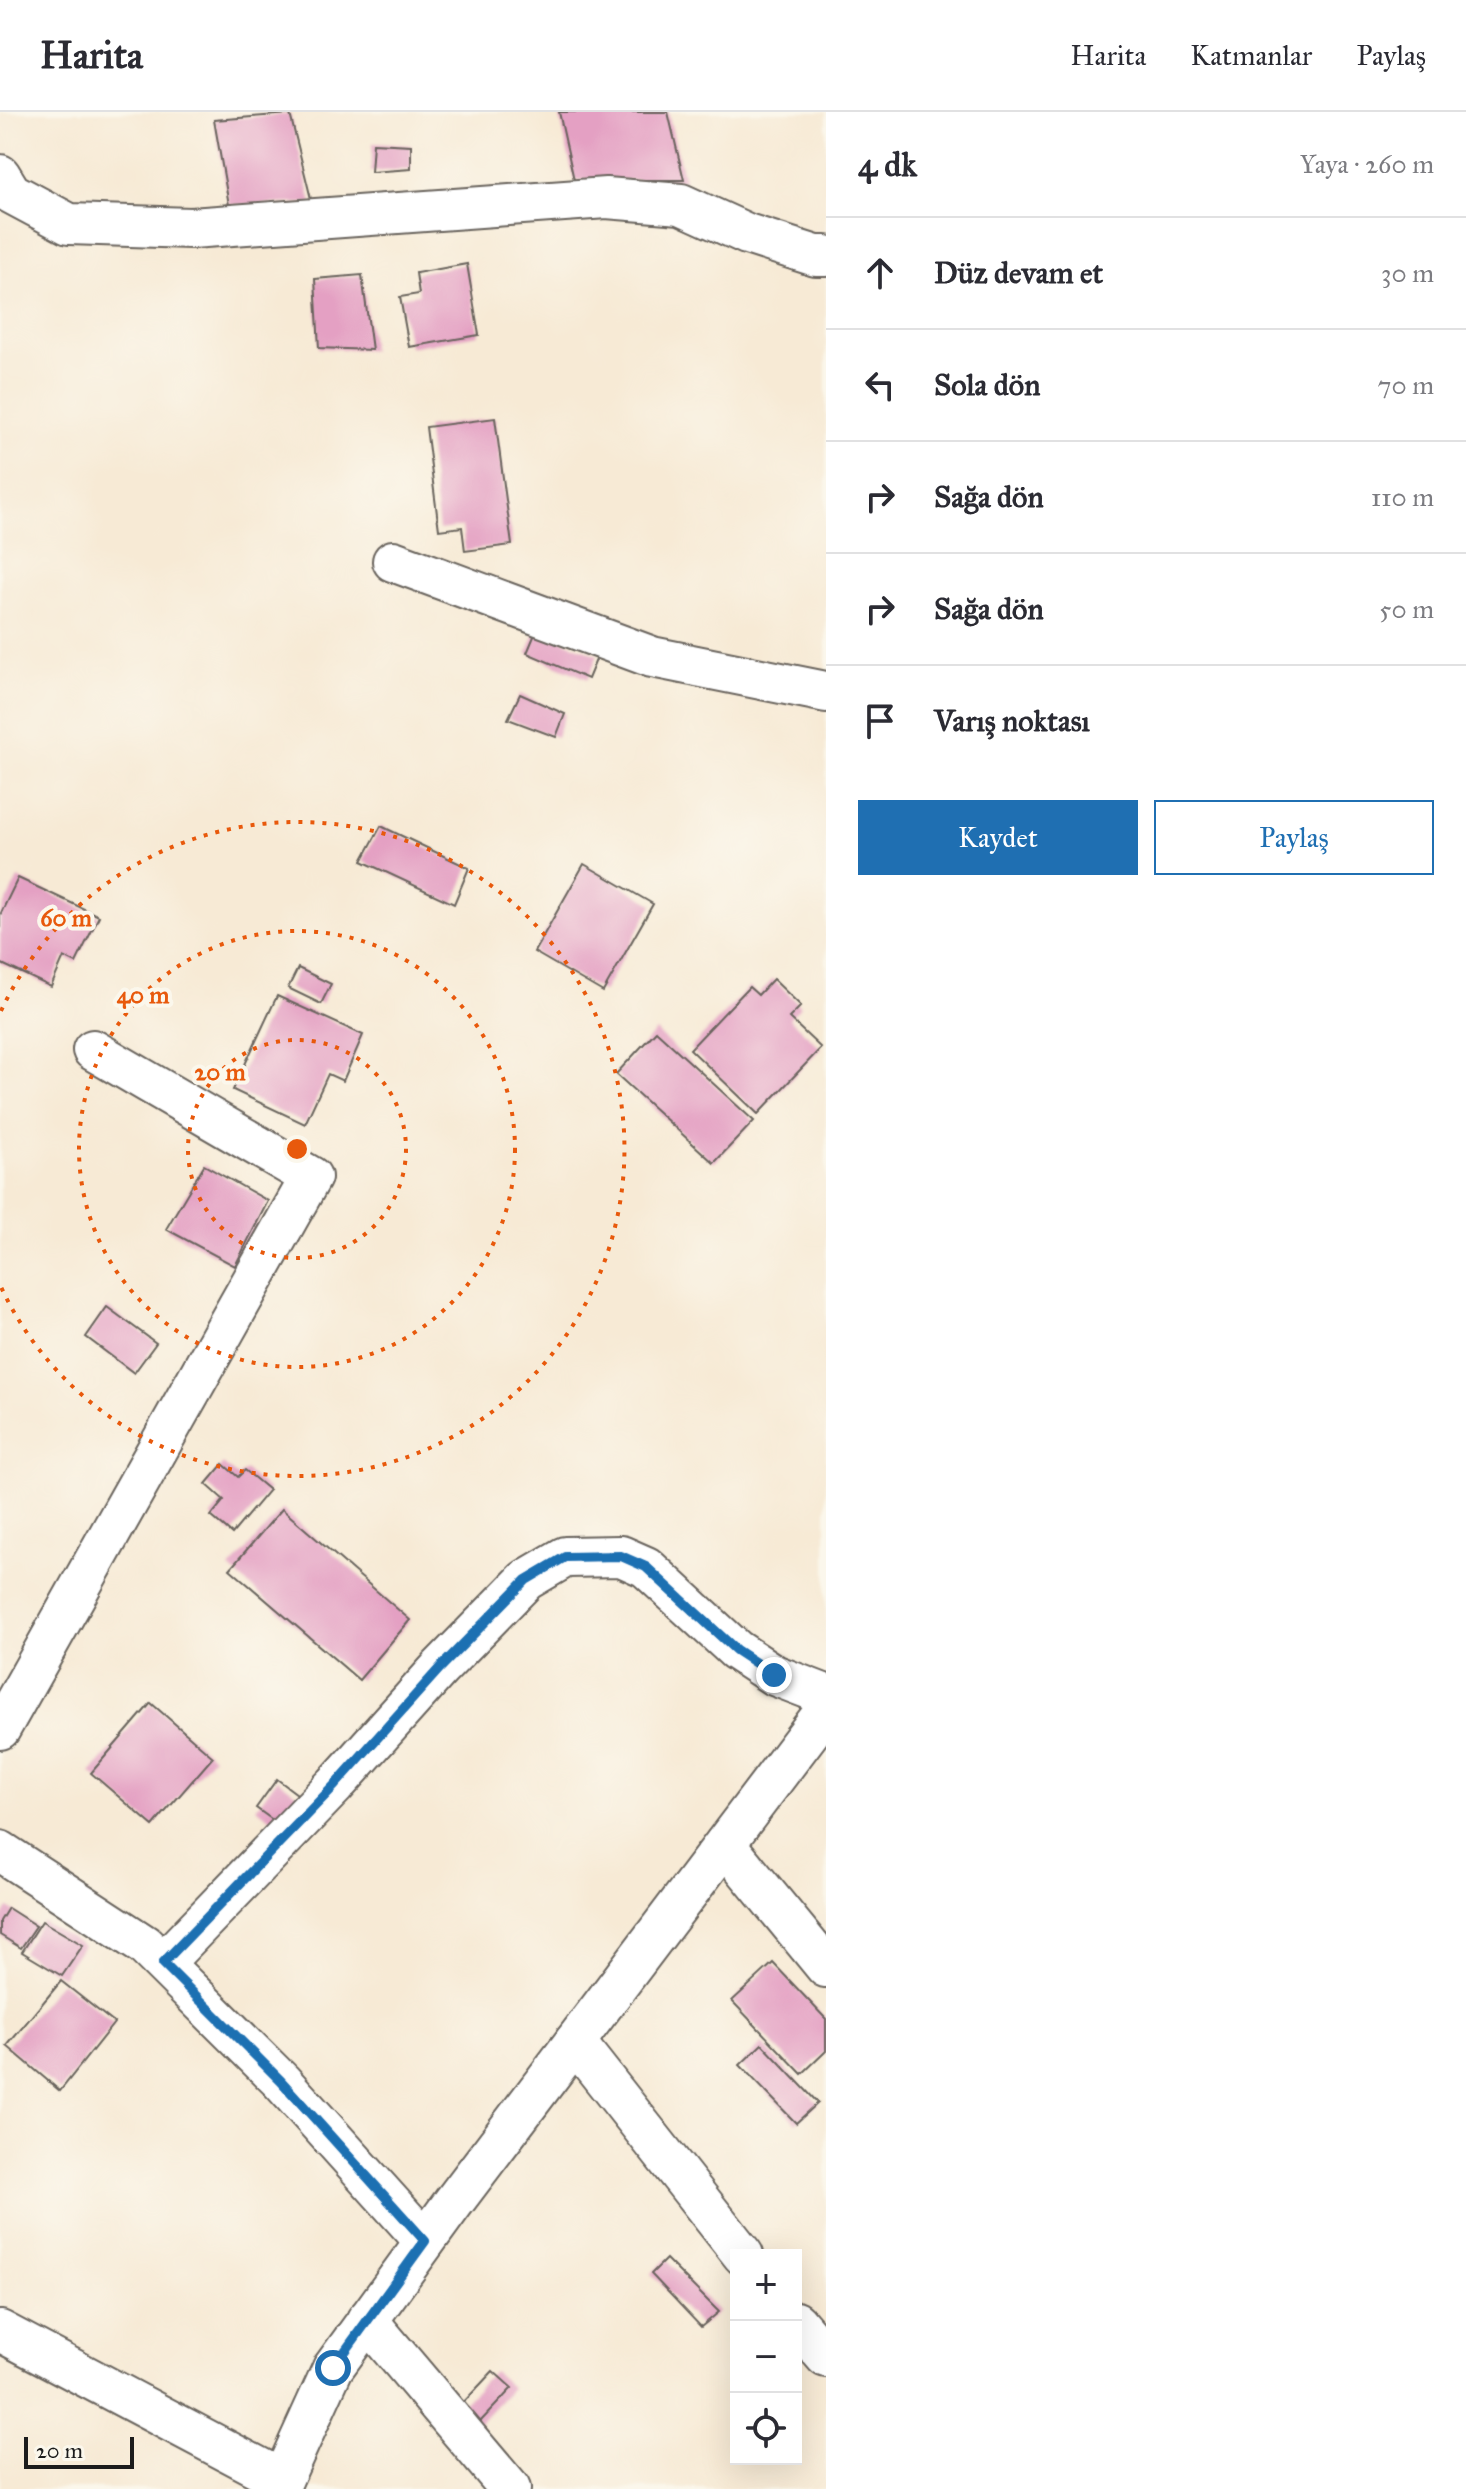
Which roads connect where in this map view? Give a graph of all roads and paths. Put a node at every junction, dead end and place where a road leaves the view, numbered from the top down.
1 (0, 175) edge
2 (826, 256) edge
3 (393, 561) dead end
4 (826, 692) edge
5 (93, 1050) dead end
6 (826, 1695) edge
7 (826, 1710) edge
8 (0, 1729) edge
9 (725, 1844) junction
10 (0, 1851) edge
11 (163, 1963) junction
12 (826, 1967) edge
13 (575, 2042) junction
14 (425, 2241) junction
15 (738, 2249) edge
16 (367, 2320) junction
17 (802, 2329) edge
18 (0, 2331) edge
19 (826, 2357) edge
20 (280, 2484) edge
21 (510, 2489) edge

1 - 2 street
3 - 4 street
5 - 8 street
6 - 11 street
7 - 9 street
9 - 12 street
9 - 13 street
10 - 11 street
11 - 14 street
13 - 14 street
13 - 15 street
14 - 16 street
16 - 20 street
16 - 21 street
17 - 19 street
18 - 20 street

